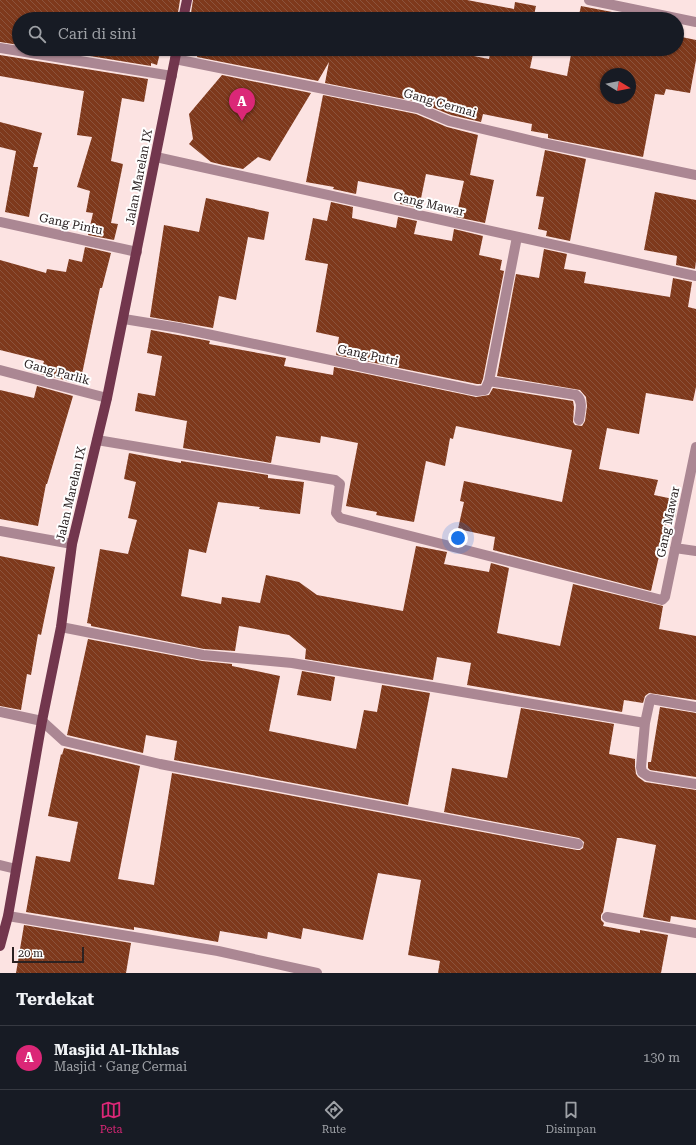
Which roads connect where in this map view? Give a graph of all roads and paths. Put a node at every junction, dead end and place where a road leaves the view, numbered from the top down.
1 (187, 0) edge
2 (589, 0) edge
3 (184, 12) edge
4 (647, 12) edge
5 (684, 20) edge
6 (696, 22) edge
7 (0, 48) edge
8 (12, 50) edge
9 (49, 56) edge
10 (176, 56) edge
11 (185, 56) edge
12 (172, 76) junction
13 (156, 157) junction
14 (696, 175) edge
15 (0, 222) edge
16 (517, 237) junction
17 (137, 252) junction
18 (696, 276) edge
19 (124, 319) junction
20 (0, 370) edge
21 (489, 381) junction
22 (107, 398) junction
23 (579, 420) dead end
24 (97, 440) junction
25 (696, 447) edge
26 (693, 477) edge
27 (0, 531) edge
28 (72, 544) junction
29 (675, 548) junction
30 (696, 552) edge
31 (61, 627) junction
32 (696, 707) edge
33 (0, 712) edge
34 (42, 721) junction
35 (645, 723) junction
36 (696, 784) edge
37 (578, 844) dead end
38 (0, 865) edge
39 (16, 869) junction
40 (8, 916) junction
41 (607, 917) dead end
42 (696, 933) edge
43 (0, 946) edge
44 (317, 973) edge

1 - 3 main road
2 - 4 street
5 - 6 street
7 - 8 street
9 - 12 street
10 - 12 main road, Jalan Marelan IX
11 - 14 street, Gang Cermai
12 - 13 main road, Jalan Marelan IX
13 - 16 street, Gang Mawar
13 - 17 main road, Jalan Marelan IX
15 - 17 street, Gang Pintu
16 - 18 street, Gang Mawar
16 - 21 street
17 - 19 main road, Jalan Marelan IX
19 - 21 street, Gang Putri
19 - 22 main road, Jalan Marelan IX
20 - 22 street, Gang Parlik
21 - 23 street
22 - 24 main road, Jalan Marelan IX
24 - 28 main road, Jalan Marelan IX
24 - 29 street, Gang Mawar
25 - 26 street, Gang Mawar
26 - 29 street, Gang Mawar
27 - 28 street
28 - 31 main road, Jalan Marelan IX
29 - 30 street
31 - 34 main road, Jalan Marelan IX
31 - 35 street
32 - 35 street
33 - 34 street
34 - 37 street
34 - 39 main road, Jalan Marelan IX
35 - 36 street
38 - 39 street
39 - 40 main road, Jalan Marelan IX
40 - 43 main road, Jalan Marelan IX
40 - 44 street
41 - 42 street

